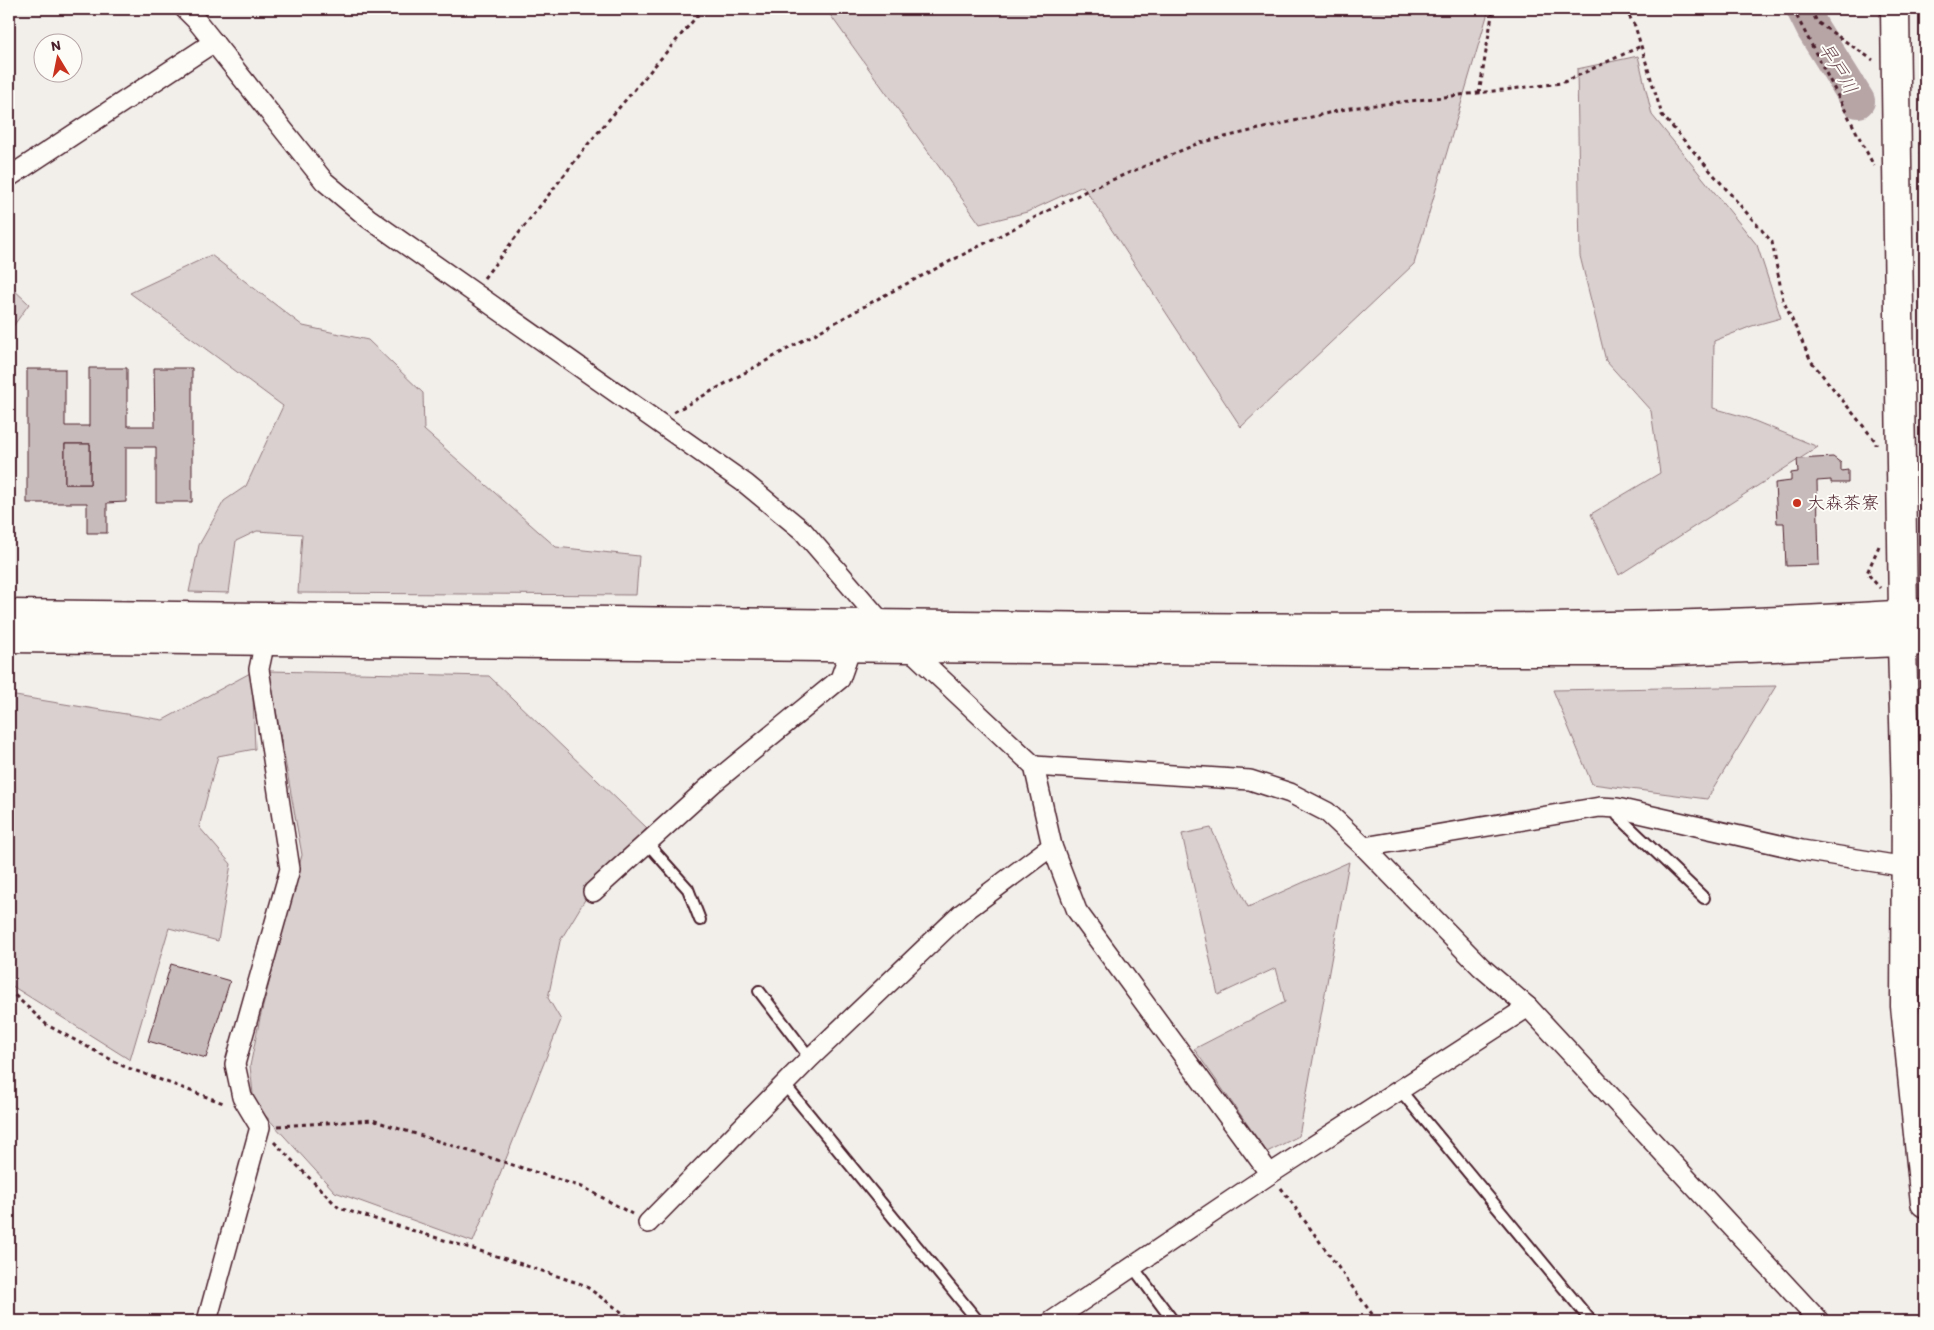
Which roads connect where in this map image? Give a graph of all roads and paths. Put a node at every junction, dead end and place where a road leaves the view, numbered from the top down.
1 (185, 9) edge
2 (703, 9) edge
3 (1493, 9) edge
4 (1625, 9) edge
5 (1793, 9) edge
6 (1811, 9) edge
7 (1895, 9) edge
8 (214, 42) junction
9 (1641, 46) junction
10 (1896, 76) junction
11 (1479, 94) junction
12 (9, 177) edge
13 (1898, 181) junction
14 (473, 292) junction
15 (656, 422) junction
16 (1876, 452) dead end
17 (1880, 543) dead end
18 (9, 614) edge
19 (1914, 614) edge
20 (884, 626) junction
21 (271, 630) junction
22 (9, 638) edge
23 (1913, 642) edge
24 (851, 648) junction
25 (910, 648) junction
26 (1034, 766) junction
27 (1617, 808) junction
28 (647, 843) junction
29 (1052, 846) junction
30 (1364, 847) junction
31 (1906, 868) junction
32 (593, 892) dead end
33 (1704, 898) dead end
34 (700, 920) dead end
35 (9, 990) edge
36 (758, 991) dead end
37 (1528, 1007) junction
38 (810, 1058) junction
39 (784, 1084) junction
40 (1400, 1090) junction
41 (242, 1097) junction
42 (260, 1127) junction
43 (1270, 1174) junction
44 (1925, 1203) edge
45 (648, 1223) joint
46 (1133, 1267) junction
47 (207, 1321) edge
48 (634, 1321) edge
49 (978, 1321) edge
50 (1052, 1321) edge
51 (1173, 1321) edge
52 (1377, 1321) edge
53 (1591, 1321) edge
54 (1819, 1321) edge

1 - 8 street
2 - 14 path
3 - 11 path
4 - 9 path
5 - 13 path
6 - 10 path
7 - 10 street
8 - 12 street
8 - 14 street
9 - 11 path
9 - 16 path
10 - 13 street
11 - 15 path
13 - 19 street
14 - 15 street
15 - 20 street
17 - 19 path
18 - 21 street
19 - 20 street
19 - 23 street
20 - 21 street
20 - 25 street
21 - 22 street
21 - 24 street
21 - 41 street
23 - 25 street
23 - 31 street
24 - 25 street
24 - 28 street
25 - 26 street
26 - 29 street
26 - 30 street
27 - 30 street
27 - 31 street
27 - 33 lane
28 - 32 street
28 - 34 lane
29 - 38 street
29 - 43 street
30 - 37 street
31 - 44 street
35 - 41 path
36 - 38 lane
37 - 40 street
37 - 54 street
38 - 39 street
39 - 45 street
39 - 49 lane
40 - 43 street
40 - 53 lane
41 - 42 street
42 - 45 path
42 - 47 street
42 - 48 path
43 - 46 street
43 - 52 path
46 - 50 street
46 - 51 lane

